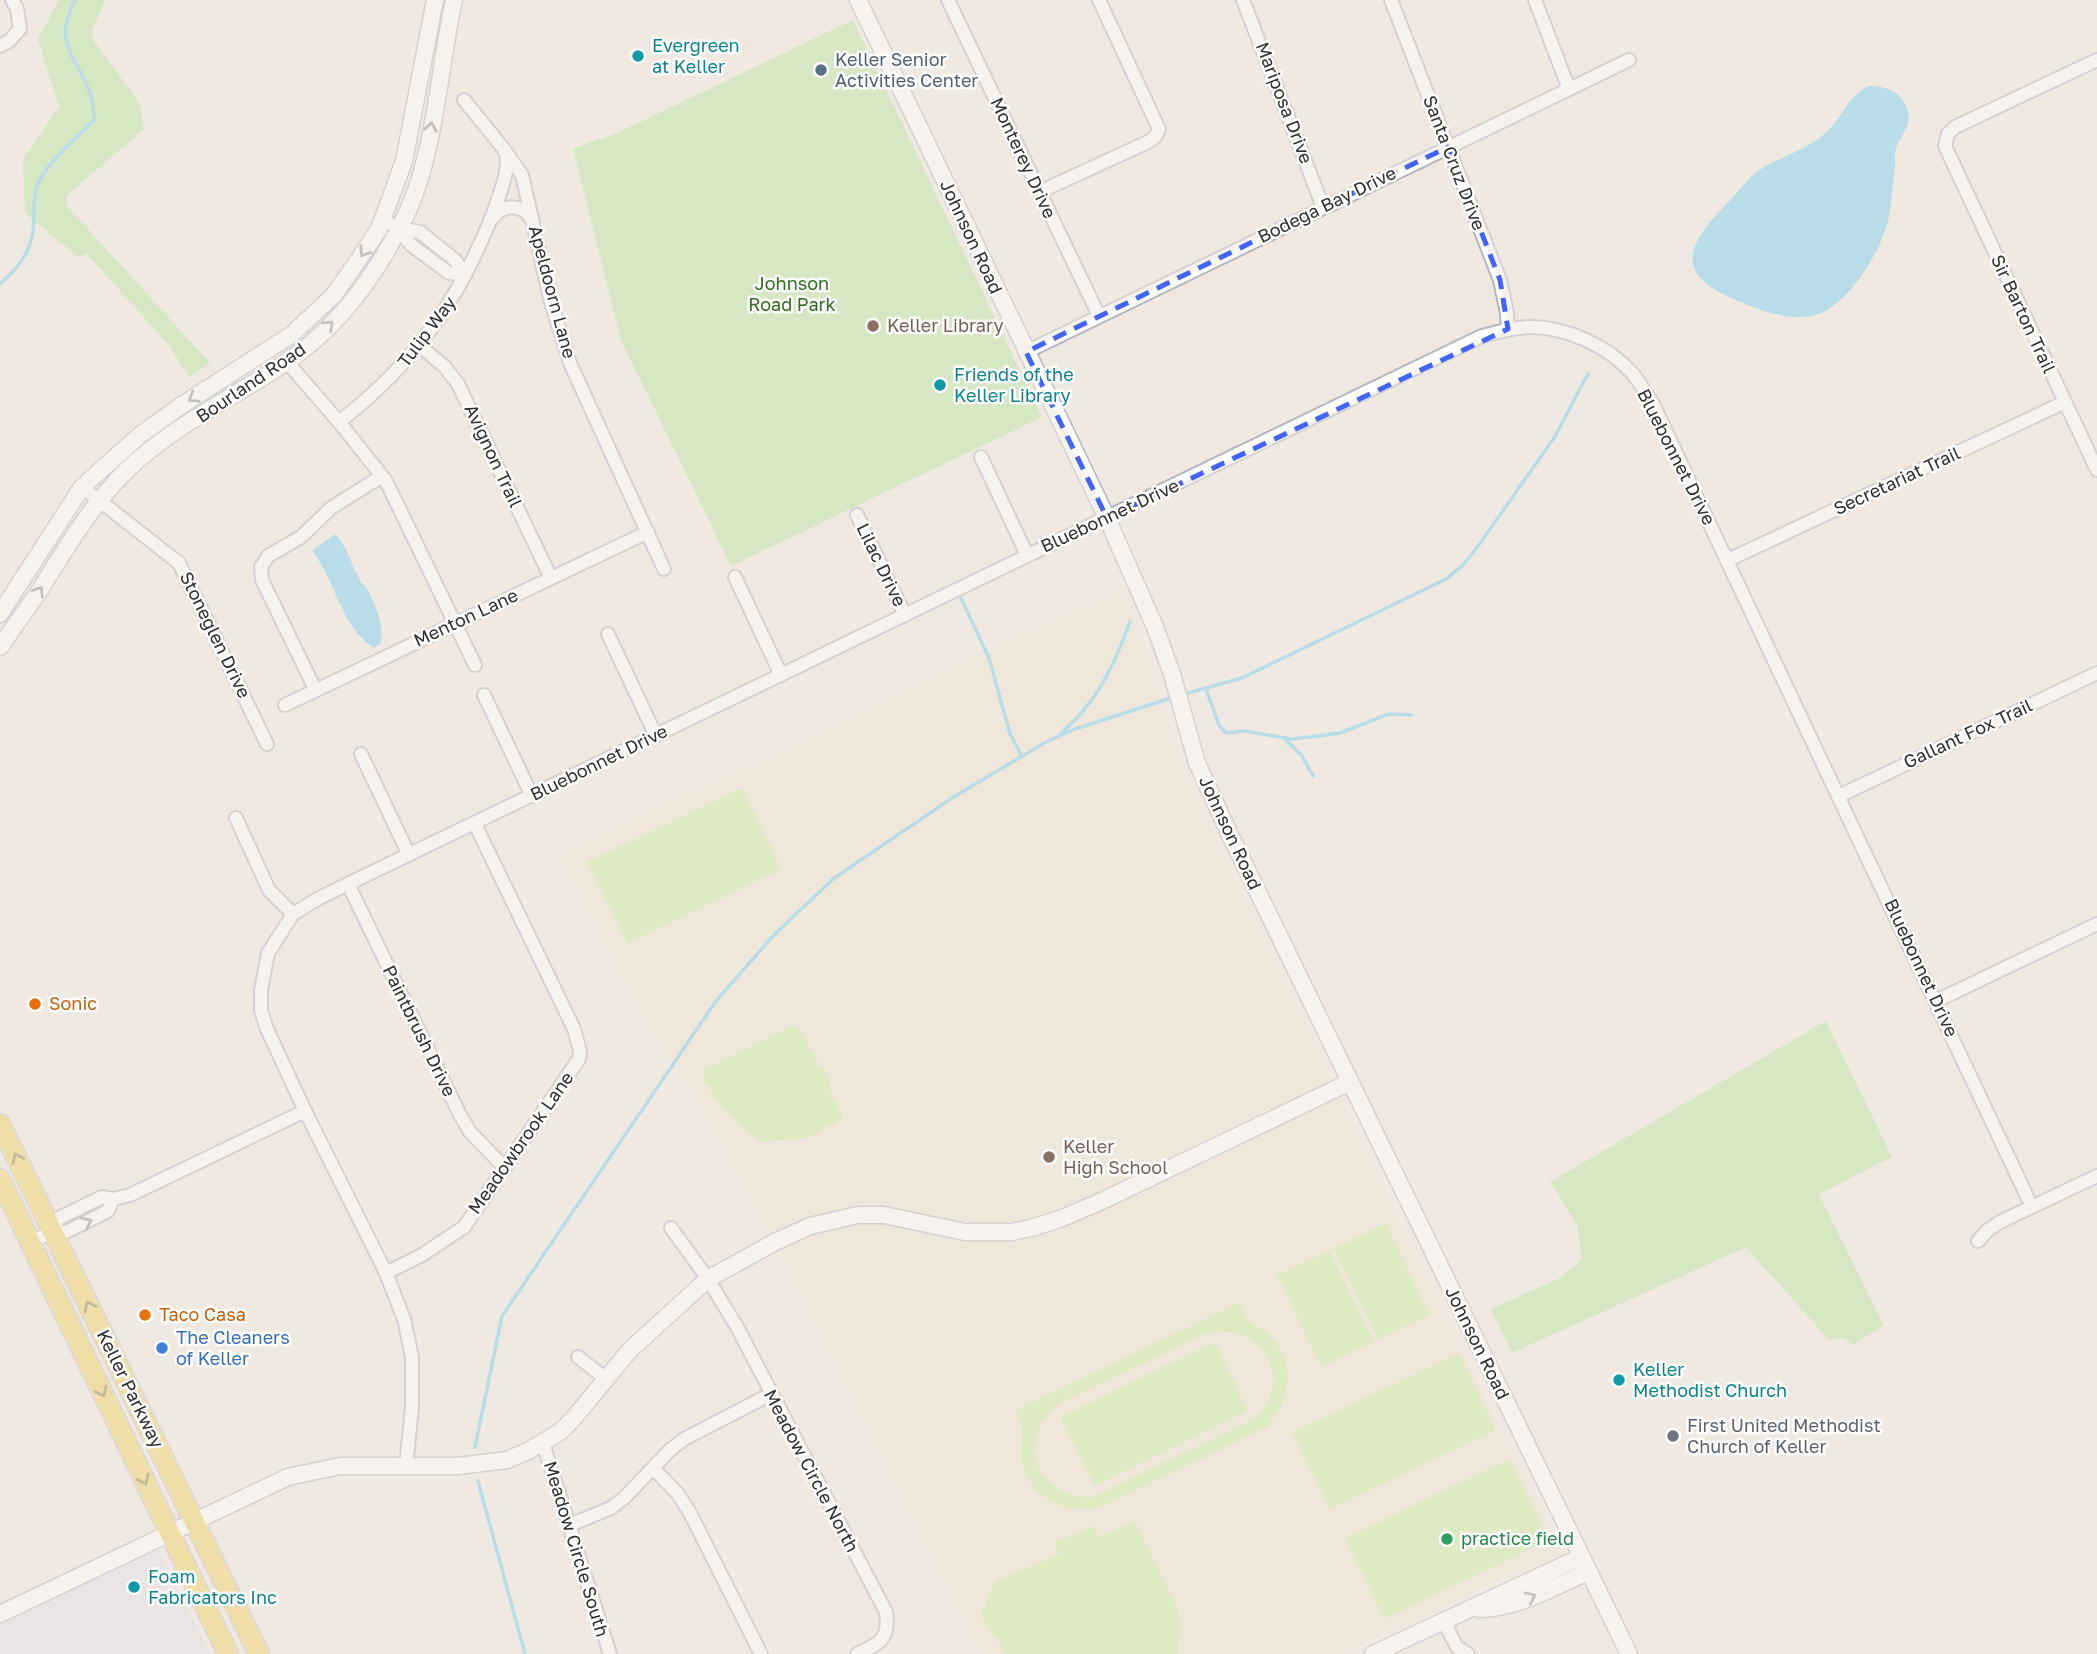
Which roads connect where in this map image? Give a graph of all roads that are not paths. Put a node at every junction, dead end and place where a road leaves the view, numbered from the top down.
1 (12, 0) edge
2 (435, 0) edge
3 (454, 0) edge
4 (858, 0) edge
5 (948, 0) edge
6 (1099, 0) edge
7 (1243, 0) edge
8 (1391, 0) edge
9 (1535, 0) edge
10 (0, 46) edge
11 (1629, 60) dead end
12 (2097, 60) edge
13 (1569, 89) junction
14 (464, 100) dead end
15 (1448, 147) junction
16 (503, 148) junction
17 (1039, 192) junction
18 (1323, 207) junction
19 (382, 219) junction
20 (490, 222) junction
21 (534, 224) junction
22 (399, 228) junction
23 (465, 275) junction
24 (1099, 316) junction
25 (1508, 329) junction
26 (420, 346) junction
27 (1026, 352) junction
28 (287, 362) junction
29 (2065, 402) junction
30 (339, 422) junction
31 (981, 457) dead end
32 (2097, 470) edge
33 (382, 476) junction
34 (82, 487) junction
35 (100, 499) junction
36 (857, 515) dead end
37 (1107, 518) junction
38 (648, 532) junction
39 (1027, 555) junction
40 (1728, 560) junction
41 (664, 569) dead end
42 (735, 577) dead end
43 (551, 578) junction
44 (0, 614) edge
45 (905, 615) junction
46 (455, 624) junction
47 (608, 634) dead end
48 (0, 647) edge
49 (474, 665) dead end
50 (2097, 673) edge
51 (781, 675) junction
52 (315, 689) junction
53 (484, 695) dead end
54 (285, 705) dead end
55 (656, 736) junction
56 (267, 744) dead end
57 (361, 754) dead end
58 (532, 796) junction
59 (1839, 796) junction
60 (236, 818) dead end
61 (475, 824) junction
62 (409, 855) junction
63 (348, 884) junction
64 (293, 914) junction
65 (2097, 925) edge
66 (1936, 1001) junction
67 (1350, 1082) junction
68 (305, 1111) junction
69 (0, 1124) edge
70 (504, 1167) junction
71 (2097, 1176) edge
72 (0, 1179) edge
73 (2032, 1207) junction
74 (671, 1228) dead end
75 (53, 1232) junction
76 (1978, 1241) dead end
77 (30, 1242) junction
78 (386, 1273) junction
79 (708, 1279) junction
80 (578, 1357) dead end
81 (606, 1378) junction
82 (771, 1394) junction
83 (543, 1443) junction
84 (405, 1466) junction
85 (653, 1469) junction
86 (195, 1521) junction
87 (570, 1525) junction
88 (170, 1534) junction
89 (1585, 1564) junction
90 (0, 1614) edge
91 (1444, 1622) junction
92 (228, 1654) edge
93 (259, 1654) edge
94 (610, 1654) edge
95 (761, 1654) edge
96 (857, 1654) edge
97 (1373, 1654) edge
98 (1468, 1654) edge
99 (1629, 1654) edge

1 - 10 street
2 - 19 main road, Bourland Road
22 -> 3 main road, Bourland Road
4 - 27 main road, Johnson Road
5 - 17 street, Monterey Drive
6 - 17 street
7 - 18 street, Mariposa Drive
8 - 15 street, Santa Cruz Drive
9 - 13 street
11 - 13 street, Bodega Bay Drive
12 - 29 street, Sir Barton Trail
13 - 15 street, Bodega Bay Drive
14 - 16 street, Apeldoorn Lane
15 - 18 street, Bodega Bay Drive
15 - 25 street, Santa Cruz Drive
16 - 20 street, Tulip Way
16 - 21 street, Apeldoorn Lane
17 - 24 street, Monterey Drive
18 - 24 street, Bodega Bay Drive
19 - 22 street
19 -> 34 main road, Bourland Road
20 - 21 street
20 - 23 street, Tulip Way
21 - 38 street, Apeldoorn Lane
22 - 23 street
28 -> 22 main road, Bourland Road
23 - 26 street, Tulip Way
24 - 27 street, Bodega Bay Drive
25 - 37 street, Bluebonnet Drive
25 - 40 street, Bluebonnet Drive
26 - 30 street, Tulip Way
26 - 43 street, Avignon Trail
27 - 37 main road, Johnson Road
28 - 30 street
28 - 35 main road, Bourland Road
29 - 32 street, Sir Barton Trail
29 - 40 street, Secretariat Trail
30 - 33 street
31 - 39 street
33 - 46 street
33 - 52 street
34 - 35 street, Stoneglen Drive
34 - 44 main road, Bourland Road
48 -> 35 main road, Bourland Road
35 - 56 street, Stoneglen Drive
36 - 45 street, Lilac Drive
37 - 39 street, Bluebonnet Drive
37 - 67 main road, Johnson Road
38 - 41 street, Apeldoorn Lane
38 - 43 street, Menton Lane
39 - 45 street, Bluebonnet Drive
40 - 59 street, Bluebonnet Drive
42 - 51 street
43 - 46 street, Menton Lane
45 - 51 street, Bluebonnet Drive
46 - 49 street
46 - 52 street, Menton Lane
47 - 55 street
50 - 59 street, Gallant Fox Trail
51 - 55 street, Bluebonnet Drive
52 - 54 street, Menton Lane
53 - 58 street
55 - 58 street, Bluebonnet Drive
57 - 62 street
58 - 61 street, Bluebonnet Drive
59 - 66 street, Bluebonnet Drive
60 - 64 street
61 - 62 street, Bluebonnet Drive
61 - 70 street, Meadowbrook Lane
62 - 63 street, Bluebonnet Drive
63 - 64 street, Bluebonnet Drive
63 - 70 street, Paintbrush Drive
64 - 68 street, Bluebonnet Drive
65 - 66 street
66 - 73 street, Bluebonnet Drive
67 - 79 main road
67 - 89 main road, Johnson Road
68 - 75 street
68 - 78 street, Bluebonnet Drive
75 -> 69 main road, Keller Parkway
70 - 78 street, Meadowbrook Lane
71 - 73 street
72 - 77 main road, Keller Parkway
73 - 76 street
74 - 79 street, Meadow Circle North
75 - 77 street
86 -> 75 main road, Keller Parkway
77 -> 88 main road, Keller Parkway
78 - 84 street, Bluebonnet Drive
79 - 81 main road
79 - 82 street, Meadow Circle North
80 - 81 street
81 - 83 main road
82 - 85 street
82 - 96 street, Meadow Circle North
83 - 84 main road
83 - 87 street, Meadow Circle South
84 - 86 main road
85 - 87 street
85 - 95 street
86 - 88 main road
86 - 93 main road, Keller Parkway
87 - 94 street, Meadow Circle South
88 - 90 main road
88 - 92 main road, Keller Parkway
89 - 91 main road
89 - 99 main road, Johnson Road
91 - 97 main road
91 - 98 street

